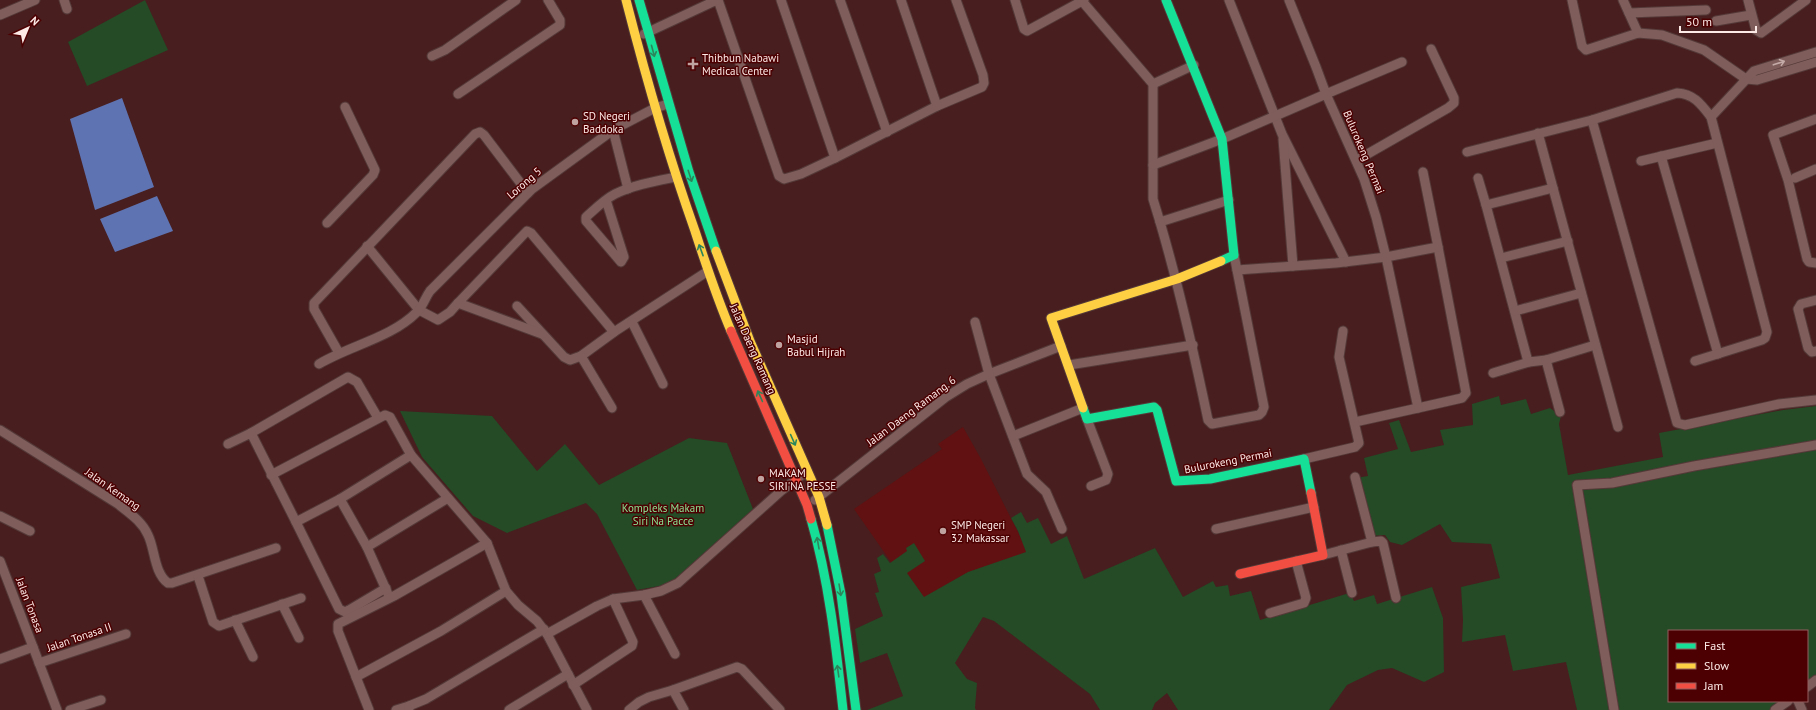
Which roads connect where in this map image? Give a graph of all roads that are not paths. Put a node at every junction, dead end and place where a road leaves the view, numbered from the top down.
1 (35, 0) edge
2 (516, 0) edge
3 (548, 0) edge
4 (626, 0) edge
5 (639, 0) edge
6 (717, 0) edge
7 (782, 0) edge
8 (840, 0) edge
9 (901, 0) edge
10 (956, 0) edge
11 (1015, 0) edge
12 (1083, 0) edge
13 (1166, 0) edge
14 (1229, 0) edge
15 (1289, 0) edge
16 (1572, 0) edge
17 (1623, 0) edge
18 (1748, 0) edge
19 (1801, 2) edge
20 (1070, 3) edge
21 (1706, 10) dead end
22 (1629, 13) junction
23 (0, 15) edge
24 (1752, 15) junction
25 (1716, 21) dead end
26 (648, 33) junction
27 (1638, 33) junction
28 (635, 37) junction
29 (1431, 49) dead end
30 (1816, 52) edge
31 (432, 56) dead end
32 (1402, 62) dead end
33 (1816, 62) edge
34 (1194, 65) junction
35 (1746, 79) junction
36 (1153, 84) junction
37 (458, 94) dead end
38 (1326, 94) junction
39 (668, 104) junction
40 (937, 106) junction
41 (345, 107) dead end
42 (655, 108) junction
43 (1275, 116) junction
44 (1711, 117) junction
45 (1816, 119) edge
46 (1592, 120) junction
47 (613, 130) junction
48 (887, 132) junction
49 (1282, 134) junction
50 (1538, 134) junction
51 (1222, 139) junction
52 (1717, 143) junction
53 (1467, 152) dead end
54 (1661, 156) junction
55 (835, 158) junction
56 (1357, 160) junction
57 (1641, 161) dead end
58 (1153, 165) junction
59 (1816, 169) edge
60 (1422, 172) dead end
61 (676, 177) junction
62 (1478, 178) dead end
63 (1795, 178) dead end
64 (1553, 188) junction
65 (628, 190) junction
66 (528, 192) junction
67 (606, 200) junction
68 (1229, 200) junction
69 (1486, 205) junction
70 (707, 222) junction
71 (1160, 222) junction
72 (327, 223) dead end
73 (693, 227) junction
74 (1568, 241) junction
75 (367, 246) junction
76 (1438, 247) junction
77 (1234, 255) junction
78 (1386, 257) junction
79 (1501, 258) junction
80 (1346, 262) junction
81 (1816, 263) edge
82 (1293, 266) junction
83 (1237, 270) junction
84 (708, 271) junction
85 (1177, 279) junction
86 (1581, 293) junction
87 (734, 300) junction
88 (1816, 300) edge
89 (458, 303) junction
90 (720, 305) junction
91 (517, 306) dead end
92 (419, 310) junction
93 (1515, 311) junction
94 (632, 322) junction
95 (976, 322) dead end
96 (1343, 331) dead end
97 (614, 332) junction
98 (542, 334) junction
99 (1193, 345) junction
100 (1595, 345) junction
101 (1061, 346) junction
102 (1816, 351) edge
103 (339, 352) junction
104 (1718, 354) junction
105 (582, 356) junction
106 (1546, 360) junction
107 (1695, 361) dead end
108 (1529, 362) junction
109 (319, 364) dead end
110 (1069, 365) junction
111 (1492, 373) dead end
112 (989, 374) junction
113 (663, 384) dead end
114 (1816, 400) edge
115 (612, 408) dead end
116 (1083, 408) junction
117 (1418, 408) junction
118 (781, 412) junction
119 (1560, 412) dead end
120 (769, 417) junction
121 (378, 418) junction
122 (1087, 419) junction
123 (1355, 422) junction
124 (1618, 427) dead end
125 (0, 430) edge
126 (251, 433) junction
127 (1013, 436) junction
128 (228, 444) dead end
129 (1816, 445) edge
130 (411, 455) junction
131 (1304, 458) junction
132 (806, 471) junction
133 (271, 476) junction
134 (1354, 477) dead end
135 (795, 479) junction
136 (1091, 486) dead end
137 (819, 497) junction
138 (448, 498) junction
139 (340, 500) junction
140 (807, 505) junction
141 (1314, 508) junction
142 (0, 516) edge
143 (296, 522) junction
144 (1216, 529) dead end
145 (1062, 530) dead end
146 (30, 531) dead end
147 (1372, 542) junction
148 (487, 543) junction
149 (276, 548) dead end
150 (367, 548) junction
151 (1341, 550) junction
152 (1323, 555) junction
153 (0, 561) edge
154 (1296, 561) junction
155 (1240, 574) dead end
156 (198, 576) junction
157 (386, 588) junction
158 (506, 591) junction
159 (1352, 593) dead end
160 (644, 596) junction
161 (392, 597) junction
162 (301, 598) dead end
163 (1396, 598) dead end
164 (613, 599) junction
165 (282, 604) junction
166 (1270, 613) dead end
167 (235, 620) junction
168 (546, 632) junction
169 (126, 634) dead end
170 (847, 635) junction
171 (298, 638) dead end
172 (834, 638) junction
173 (33, 647) junction
174 (675, 654) dead end
175 (253, 658) dead end
176 (0, 659) edge
177 (39, 663) junction
178 (568, 674) junction
179 (356, 677) junction
180 (1816, 680) edge
181 (573, 685) junction
182 (1808, 686) edge
183 (673, 690) junction
184 (101, 700) dead end
185 (1787, 702) edge
186 (409, 708) edge
187 (57, 710) edge
188 (70, 710) edge
189 (369, 710) edge
190 (396, 710) edge
191 (509, 710) edge
192 (587, 710) edge
193 (629, 710) edge
194 (684, 710) edge
195 (780, 710) edge
196 (843, 710) edge
197 (856, 710) edge
198 (1614, 710) edge
199 (1775, 710) edge

1 - 23 street
2 - 31 street
3 - 37 street
4 - 28 main road, Jalan Daeng Ramang
5 - 26 main road, Jalan Daeng Ramang
6 - 26 street
6 - 55 street
7 - 55 street
8 - 48 street
9 - 40 street
10 - 40 street
11 - 20 street
12 - 20 street
12 - 36 street
13 - 34 main road
14 - 43 street
15 - 38 street, Bulurokeng Permai
16 - 27 street
17 - 22 street
18 - 24 street
19 - 24 street
21 - 22 street
22 - 27 street
24 - 25 street
26 - 28 street
26 -> 39 main road, Jalan Daeng Ramang
27 - 35 street
28 - 42 main road, Jalan Daeng Ramang
29 - 56 street
35 -> 30 street
32 - 38 street
33 - 35 street
34 - 36 street
34 - 51 main road
35 - 44 street
36 - 58 street
38 - 43 street
38 - 56 street, Bulurokeng Permai
39 - 42 street, Lorong 5
39 -> 70 main road, Jalan Daeng Ramang
40 - 48 street
41 - 72 street
42 - 47 street, Lorong 5
42 - 61 main road, Jalan Daeng Ramang
43 - 49 street
43 - 51 street
44 - 46 street
44 - 52 street
45 - 81 street
46 - 50 street
46 - 114 street
47 - 65 street
47 - 66 street, Lorong 5
48 - 55 street
49 - 80 street
49 - 82 street
50 - 53 street
50 - 64 street
51 - 58 street
51 - 68 main road
52 - 54 street
52 - 104 street
54 - 57 street
54 - 104 street
56 - 78 street, Bulurokeng Permai
58 - 71 street
59 - 63 street
60 - 76 street
61 - 65 street
61 - 73 main road, Jalan Daeng Ramang
62 - 69 street
64 - 69 street
64 - 74 street
65 - 67 street
66 - 75 street
66 - 92 street, Lorong 5
67 - 67 street
68 - 71 street
68 - 77 main road
69 - 79 street
70 - 73 street
70 - 87 main road, Jalan Daeng Ramang
71 - 85 street
84 -> 73 main road, Jalan Daeng Ramang
74 - 79 street
74 - 86 street
75 - 92 street
75 - 103 street
76 - 78 street
76 - 117 street
77 - 83 street
77 - 85 main road
78 - 80 street
78 - 117 street, Bulurokeng Permai
79 - 93 street
80 - 82 street
82 - 83 street
83 - 99 street
84 - 90 main road, Jalan Daeng Ramang
84 - 94 street
85 - 99 street
85 - 101 main road
86 - 93 street
86 - 100 street
87 - 90 street
87 - 118 main road, Jalan Daeng Ramang
88 - 102 street
89 - 92 street
89 - 97 street
89 - 98 street
120 -> 90 main road, Jalan Daeng Ramang
91 - 98 street
92 - 103 street, Lorong 5
93 - 108 street
94 - 97 street
94 - 113 street
95 - 112 street
96 - 123 street
97 - 105 street
98 - 105 street
99 - 110 street
100 - 106 street
100 - 124 street
101 - 110 main road
101 - 112 street, Jalan Daeng Ramang. 6
103 - 109 street, Lorong 5
104 - 107 street
105 - 115 street
106 - 108 street
106 - 119 street
108 - 111 street
110 - 116 main road
112 - 127 street
112 - 137 street, Jalan Daeng Ramang. 6
116 - 122 main road
116 - 127 street
117 - 123 street
118 - 120 main road
118 -> 132 main road, Jalan Daeng Ramang
120 - 135 main road, Jalan Daeng Ramang
121 - 126 street
121 - 130 street
121 - 133 street
122 - 131 main road, Bulurokeng Permai
122 - 136 street
123 - 131 street
125 - 156 street, Jalan Kemang
126 - 128 street
126 - 133 street
127 - 145 street
129 - 198 street
130 - 138 street
130 - 139 street
131 - 141 main road
132 - 135 street
132 - 137 main road, Jalan Daeng Ramang
133 - 143 street
134 - 147 street
135 - 140 main road, Jalan Daeng Ramang
135 - 160 street
137 - 140 street, Jalan Daeng Ramang. 6
137 -> 170 main road, Jalan Daeng Ramang
138 - 148 street
138 - 150 street
139 - 143 street
139 - 150 street
172 -> 140 main road, Jalan Daeng Ramang
141 - 144 street
141 - 152 main road
142 - 146 street
143 - 157 street
147 - 151 street
147 - 163 street
148 - 158 street
148 - 161 street
149 - 156 street, Jalan Kemang
150 - 157 street
151 - 152 street
151 - 159 street
152 - 154 main road
153 - 173 street, Jalan Tonasa
154 - 155 main road
154 - 166 street
156 - 167 street
157 - 161 street
158 - 168 street
158 - 179 street
160 - 164 street
160 - 174 street
161 - 179 street
162 - 165 street
164 - 168 street
164 - 181 street
165 - 167 street
165 - 171 street
167 - 175 street
168 - 178 street
168 - 186 street
169 - 177 street, Jalan Tonasa II
170 - 172 main road
170 - 197 main road, Jalan Daeng Ramang
196 -> 172 main road, Jalan Daeng Ramang
173 - 176 street, Jalan Tonasa
173 - 177 street
177 - 187 street
178 - 181 street
178 - 191 street
179 - 189 street
180 - 182 street
181 - 192 street
183 - 193 street
183 - 194 street
183 - 195 street
184 - 188 street
185 - 199 street
186 - 190 street

